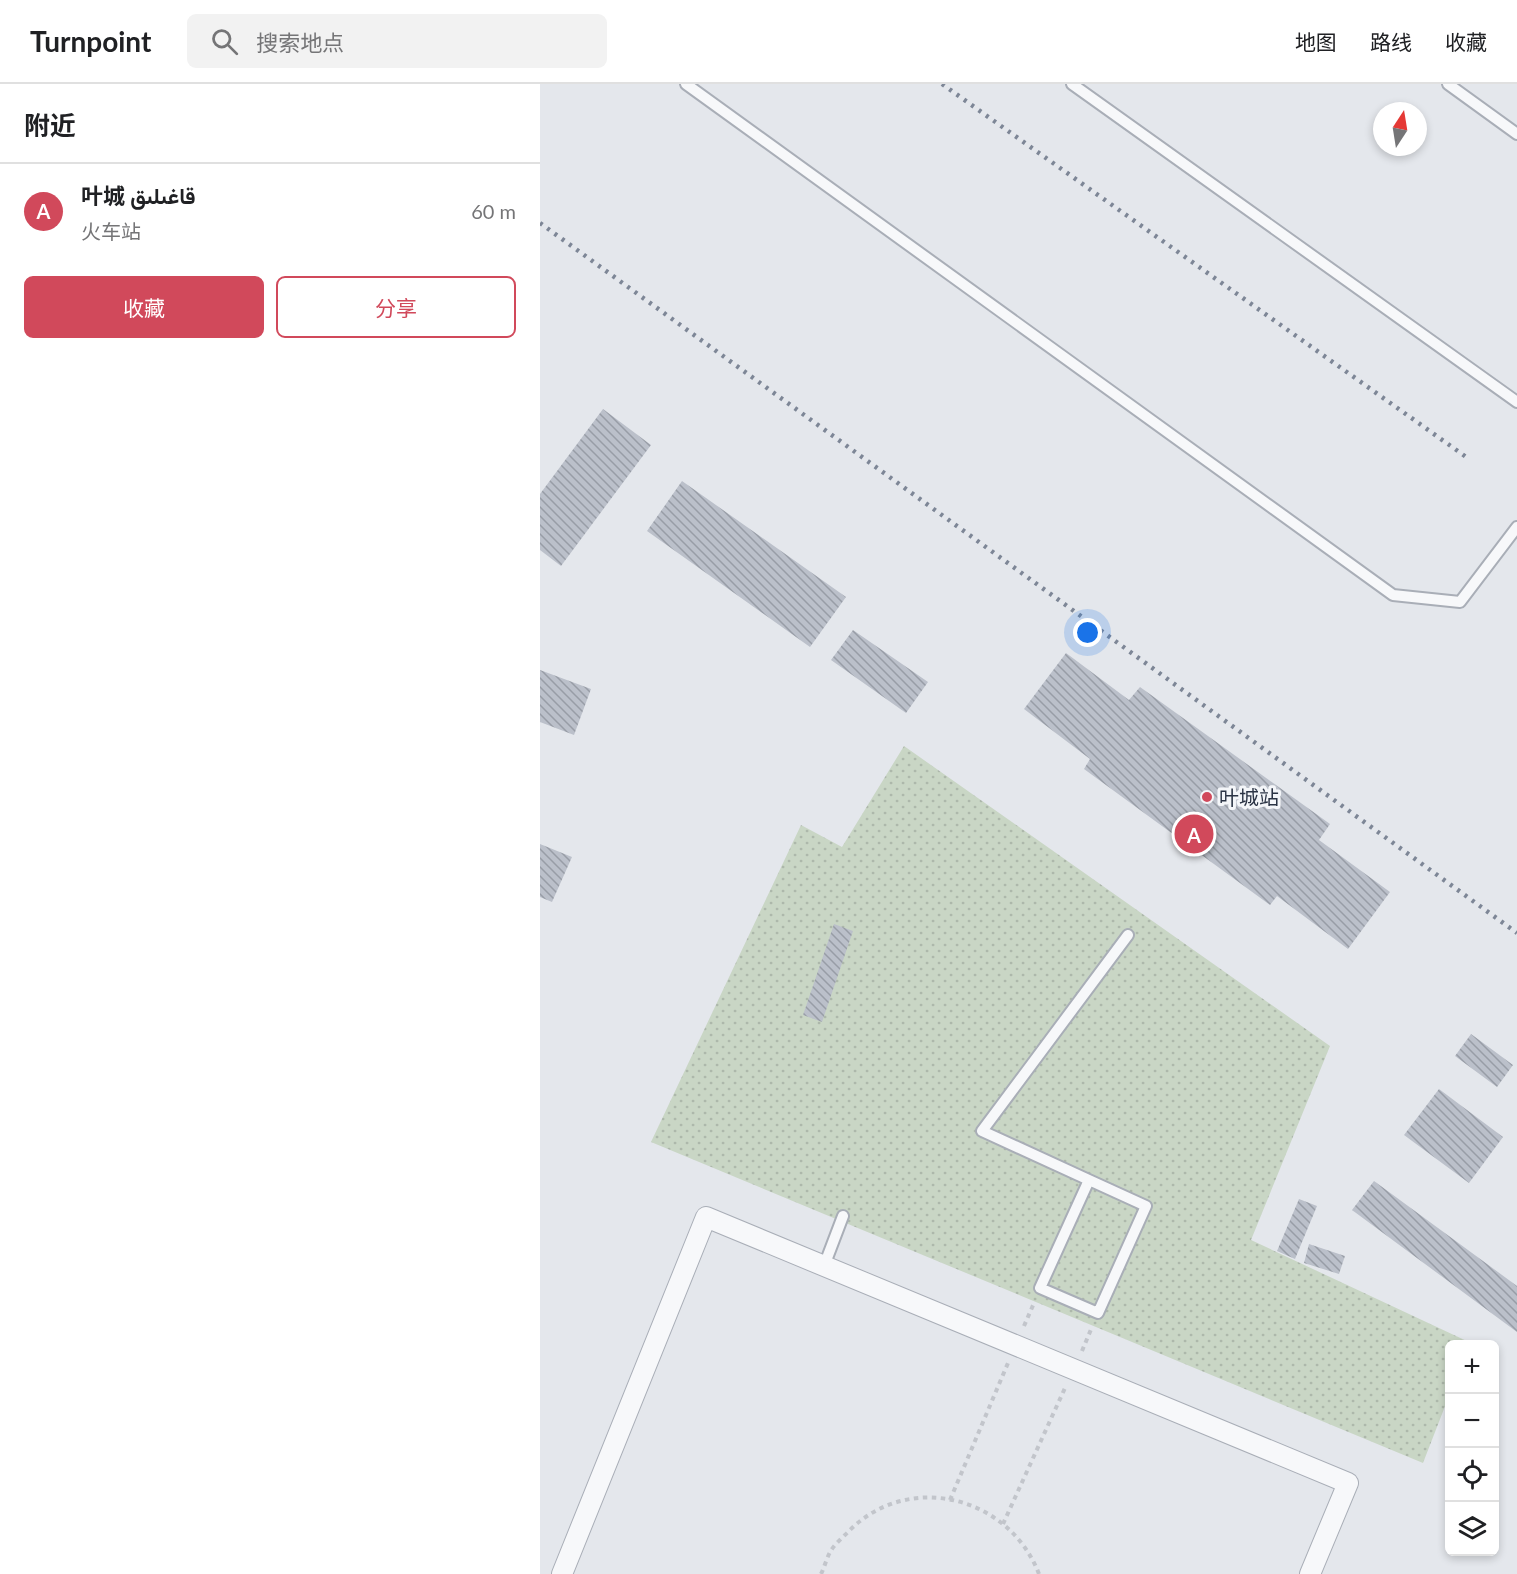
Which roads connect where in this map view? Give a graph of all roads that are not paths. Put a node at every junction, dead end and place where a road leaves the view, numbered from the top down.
1 (686, 84) edge
2 (1072, 84) edge
3 (1448, 84) edge
4 (1517, 134) edge
5 (1517, 402) edge
6 (1517, 527) edge
7 (1128, 935) dead end
8 (1089, 1180) junction
9 (843, 1215) dead end
10 (824, 1266) junction
11 (562, 1574) edge
12 (1310, 1574) edge

1 - 6 lane
2 - 5 lane
3 - 4 lane
7 - 8 lane
8 - 8 lane
9 - 10 lane
10 - 11 street
10 - 12 street

